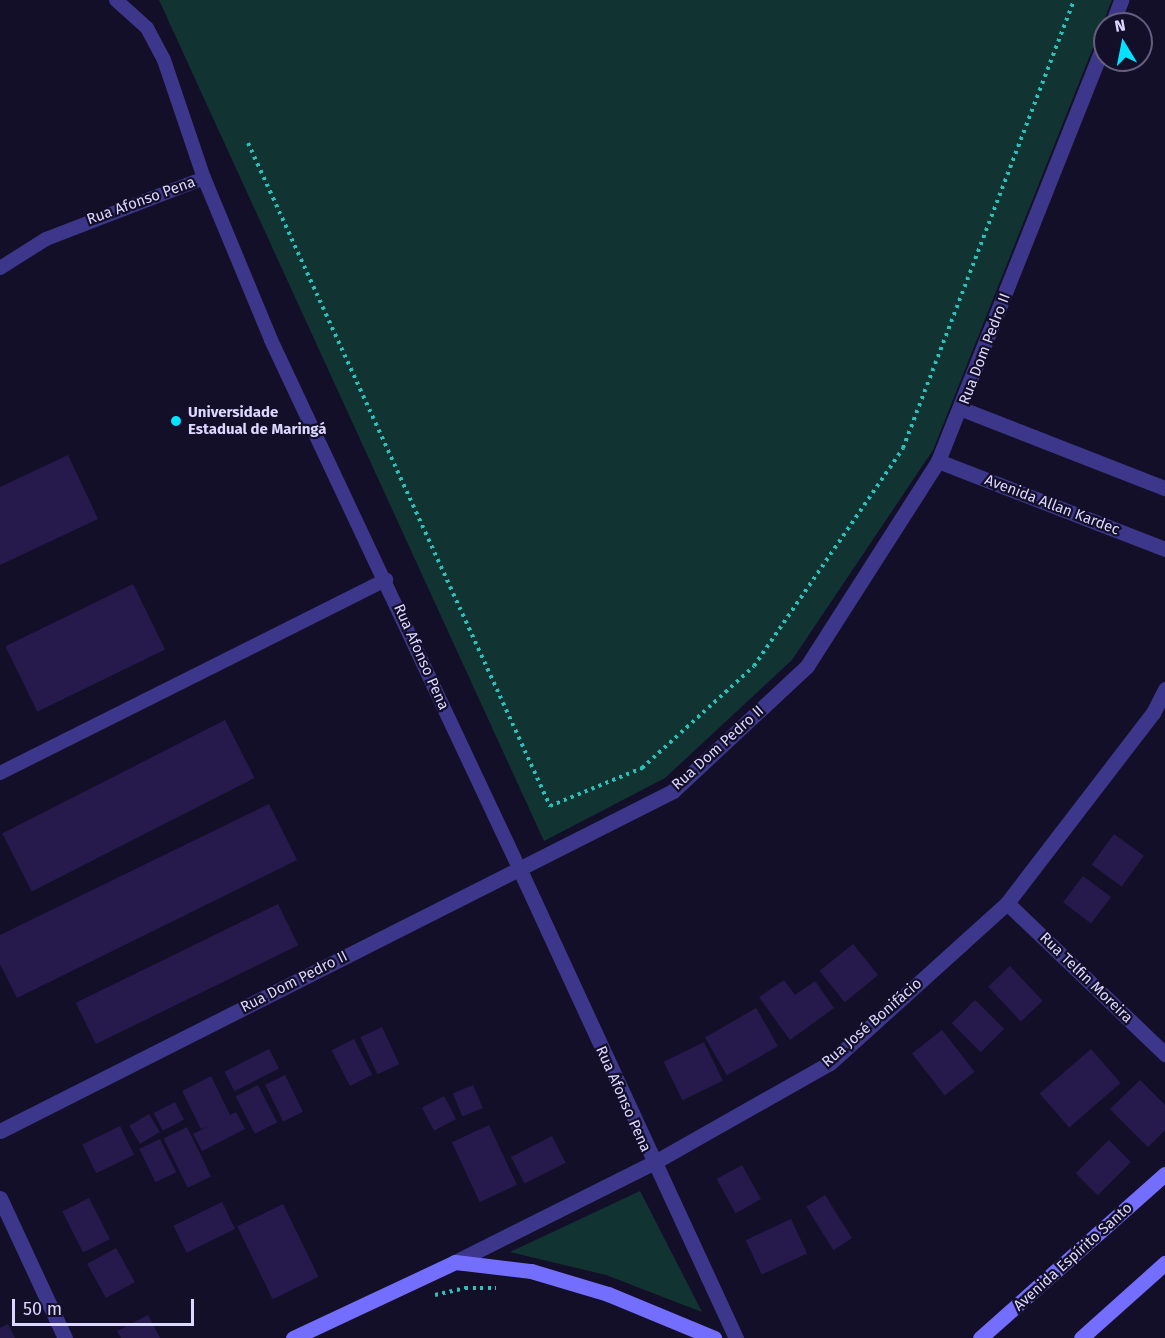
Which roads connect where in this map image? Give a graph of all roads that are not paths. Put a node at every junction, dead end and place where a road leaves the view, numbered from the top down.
1 (117, 0) edge
2 (1093, 72) edge
3 (204, 178) junction
4 (0, 268) edge
5 (962, 409) junction
6 (939, 461) junction
7 (1165, 488) edge
8 (1165, 549) edge
9 (386, 580) junction
10 (1165, 689) edge
11 (0, 772) edge
12 (519, 868) junction
13 (1007, 903) junction
14 (1165, 1054) edge
15 (0, 1131) edge
16 (653, 1163) junction
17 (1165, 1174) edge
18 (0, 1198) edge
19 (454, 1262) junction
20 (1165, 1263) edge
21 (65, 1338) edge
22 (293, 1338) edge
23 (714, 1338) edge
24 (736, 1338) edge
25 (980, 1338) edge
26 (1081, 1338) edge

1 - 3 lane
2 - 5 street, Rua Dom Pedro II
3 - 4 lane, Rua Afonso Pena
3 - 9 lane, Rua Afonso Pena
5 - 6 street, Rua Dom Pedro II
5 - 7 street
6 - 8 street, Avenida Allan Kardec
6 - 12 street, Rua Dom Pedro II
9 - 11 lane
9 - 12 lane, Rua Afonso Pena
10 - 13 street, Rua José Bonifácio
12 - 15 street, Rua Dom Pedro II
12 - 16 street, Rua Afonso Pena
13 - 14 street, Rua Telfin Moreira
13 - 16 street, Rua José Bonifácio
16 - 19 street, Rua José Bonifácio
16 - 24 street, Rua Afonso Pena
17 - 25 main road, Avenida Espírito Santo
18 - 21 street
19 - 22 main road
19 - 23 main road
20 - 26 main road

